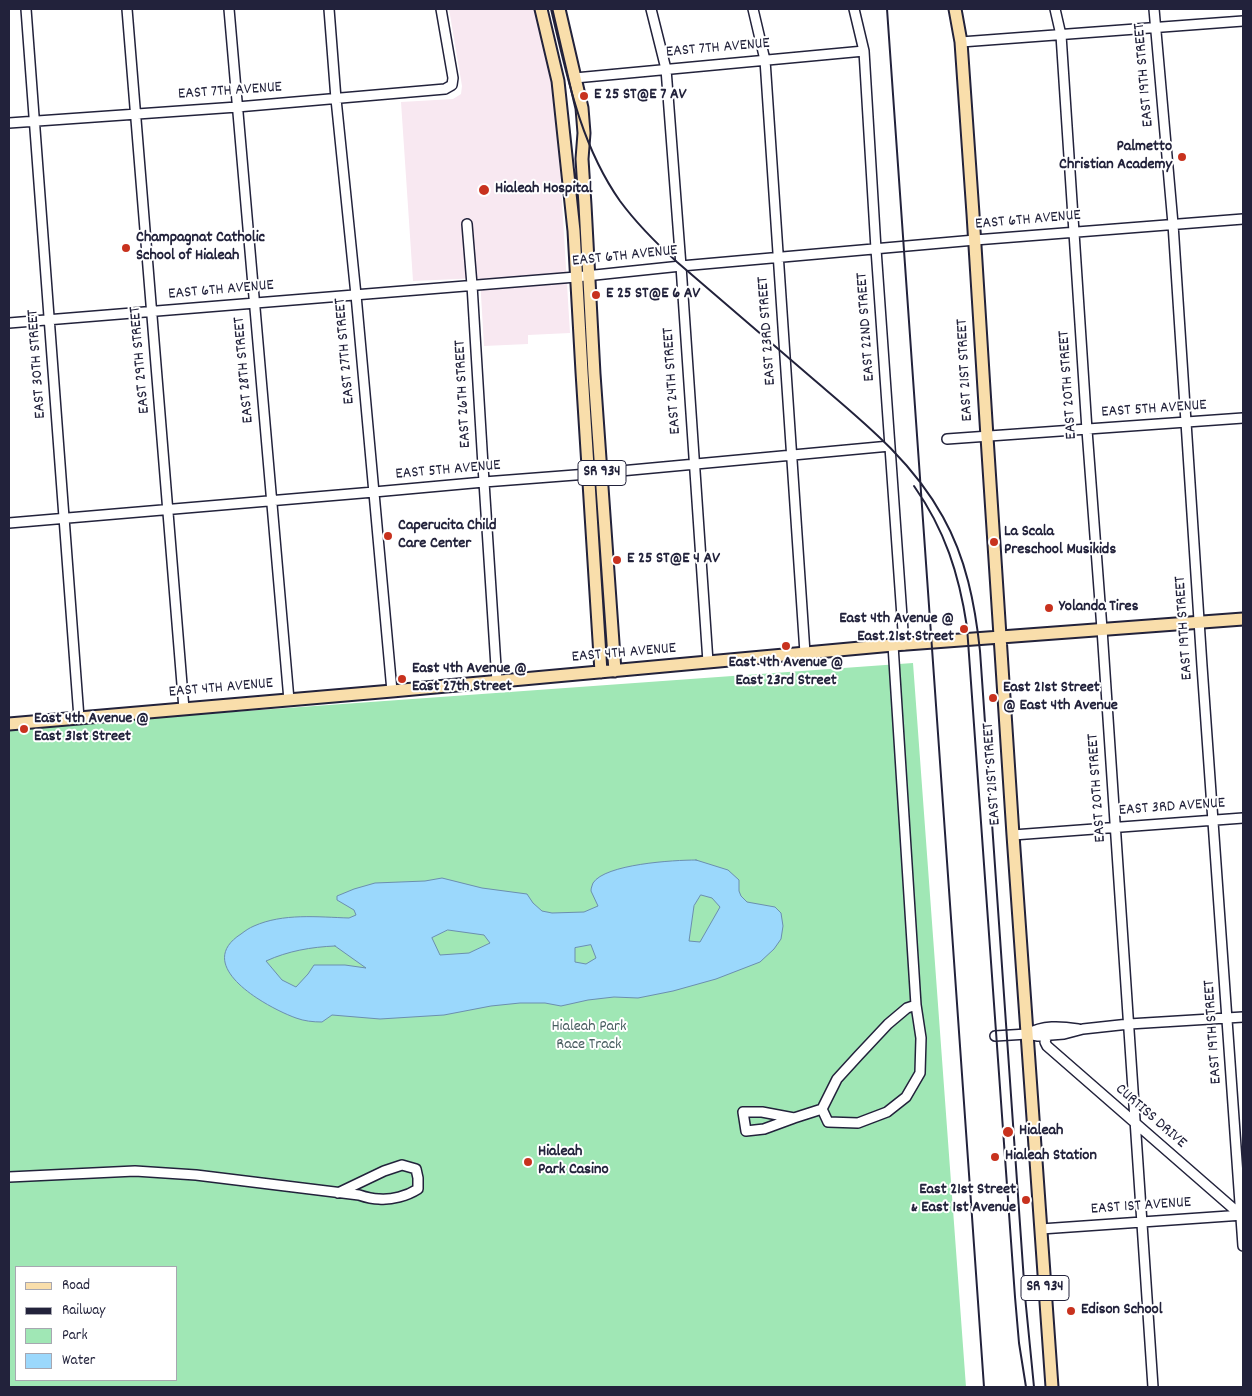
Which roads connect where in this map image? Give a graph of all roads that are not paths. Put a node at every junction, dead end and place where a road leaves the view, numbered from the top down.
1 (26, 9) edge
2 (128, 9) edge
3 (229, 9) edge
4 (329, 9) edge
5 (441, 9) edge
6 (541, 9) edge
7 (559, 9) edge
8 (651, 9) edge
9 (753, 9) edge
10 (854, 9) edge
11 (955, 9) edge
12 (1055, 9) edge
13 (1154, 9) edge
14 (1243, 21) edge
15 (1156, 28) junction
16 (1061, 35) junction
17 (961, 42) junction
18 (864, 51) junction
19 (765, 60) junction
20 (666, 69) junction
21 (575, 78) junction
22 (336, 99) junction
23 (237, 107) junction
24 (136, 113) junction
25 (35, 122) junction
26 (9, 123) edge
27 (1243, 219) edge
28 (467, 224) dead end
29 (1173, 224) junction
30 (1074, 232) junction
31 (975, 240) junction
32 (876, 249) junction
33 (778, 258) junction
34 (681, 266) junction
35 (588, 276) junction
36 (576, 277) junction
37 (472, 285) junction
38 (356, 295) junction
39 (254, 303) junction
40 (152, 312) junction
41 (50, 320) junction
42 (9, 323) edge
43 (1243, 418) edge
44 (1186, 422) junction
45 (1087, 430) junction
46 (987, 437) junction
47 (947, 439) dead end
48 (890, 446) junction
49 (792, 455) junction
50 (694, 465) junction
51 (602, 473) junction
52 (588, 474) junction
53 (484, 482) junction
54 (374, 492) junction
55 (271, 501) junction
56 (168, 510) junction
57 (64, 518) junction
58 (9, 523) edge
59 (1243, 619) edge
60 (1200, 622) junction
61 (1102, 629) junction
62 (1000, 637) junction
63 (899, 645) junction
64 (805, 653) junction
65 (708, 662) junction
66 (615, 671) junction
67 (602, 672) junction
68 (498, 682) junction
69 (392, 691) junction
70 (289, 700) junction
71 (184, 709) junction
72 (79, 718) junction
73 (9, 724) edge
74 (1243, 818) edge
75 (1213, 820) junction
76 (1116, 827) junction
77 (1013, 835) junction
78 (916, 1005) junction
79 (1243, 1017) edge
80 (1228, 1018) junction
81 (1129, 1024) junction
82 (1083, 1029) junction
83 (1027, 1034) junction
84 (1047, 1035) junction
85 (995, 1036) dead end
86 (822, 1109) junction
87 (794, 1118) junction
88 (1135, 1123) junction
89 (9, 1178) edge
90 (338, 1193) junction
91 (1242, 1216) edge
92 (1142, 1222) junction
93 (1041, 1229) junction
94 (1243, 1246) edge
95 (1052, 1387) edge
96 (1153, 1387) edge

1 - 25 street, EAST 30TH STREET
2 - 24 street, EAST 29TH STREET
3 - 23 street, EAST 28TH STREET
4 - 22 street, EAST 27TH STREET
5 - 22 street, EAST 7TH AVENUE
6 - 36 main road, SR 934
7 - 21 main road, SR 934
8 - 20 street, EAST 24TH STREET
9 - 19 street, EAST 23RD STREET
10 - 18 street, EAST 22ND STREET
11 - 17 main road, EAST 21ST STREET
12 - 16 street, EAST 20TH STREET
13 - 15 street, EAST 19TH STREET
14 - 15 street
15 - 16 street
15 - 29 street, EAST 19TH STREET
16 - 17 street
16 - 30 street, EAST 20TH STREET
17 - 31 main road, EAST 21ST STREET
18 - 19 street, EAST 7TH AVENUE
18 - 32 street, EAST 22ND STREET
19 - 20 street, EAST 7TH AVENUE
19 - 33 street, EAST 23RD STREET
20 - 21 street, EAST 7TH AVENUE
20 - 34 street, EAST 24TH STREET
21 - 35 main road, SR 934
22 - 23 street, EAST 7TH AVENUE
22 - 38 street, EAST 27TH STREET
23 - 24 street, EAST 7TH AVENUE
23 - 39 street, EAST 28TH STREET
24 - 25 street, EAST 7TH AVENUE
24 - 40 street, EAST 29TH STREET
25 - 26 street, EAST 7TH AVENUE
25 - 41 street, EAST 30TH STREET
27 - 29 street, EAST 6TH AVENUE
28 - 37 street, EAST 26TH STREET
29 - 30 street, EAST 6TH AVENUE
29 - 44 street, EAST 19TH STREET
30 - 31 street, EAST 6TH AVENUE
30 - 45 street, EAST 20TH STREET
31 - 32 street, EAST 6TH AVENUE
31 - 46 main road, EAST 21ST STREET
32 - 33 street, EAST 6TH AVENUE
32 - 48 street, EAST 22ND STREET
33 - 34 street, EAST 6TH AVENUE
33 - 49 street, EAST 23RD STREET
34 - 35 street, EAST 6TH AVENUE
34 - 50 street, EAST 24TH STREET
35 - 36 street, EAST 6TH AVENUE
35 - 51 main road, SR 934
36 - 37 street, EAST 6TH AVENUE
36 - 52 main road, SR 934
37 - 38 street, EAST 6TH AVENUE
37 - 53 street, EAST 26TH STREET
38 - 39 street, EAST 6TH AVENUE
38 - 54 street, EAST 27TH STREET
39 - 40 street, EAST 6TH AVENUE
39 - 55 street, EAST 28TH STREET
40 - 41 street, EAST 6TH AVENUE
40 - 56 street, EAST 29TH STREET
41 - 42 street, EAST 6TH AVENUE
41 - 57 street, EAST 30TH STREET
43 - 44 street, EAST 5TH AVENUE
44 - 45 street, EAST 5TH AVENUE
44 - 60 street, EAST 19TH STREET
45 - 46 street, EAST 5TH AVENUE
45 - 61 street, EAST 20TH STREET
46 - 47 street, EAST 5TH AVENUE
46 - 62 main road, EAST 21ST STREET
48 - 49 street, EAST 5TH AVENUE
48 - 63 street, EAST 22ND STREET
49 - 50 street, EAST 5TH AVENUE
49 - 64 street, EAST 23RD STREET
50 - 51 street, EAST 5TH AVENUE
50 - 65 street, EAST 24TH STREET
51 - 52 street, EAST 5TH AVENUE
51 - 66 main road, SR 934
52 - 53 street, EAST 5TH AVENUE
52 - 67 main road, SR 934
53 - 54 street, EAST 5TH AVENUE
53 - 68 street, EAST 26TH STREET
54 - 55 street, EAST 5TH AVENUE
54 - 69 street, EAST 27TH STREET
55 - 56 street, EAST 5TH AVENUE
55 - 70 street, EAST 28TH STREET
56 - 57 street, EAST 5TH AVENUE
56 - 71 street, EAST 29TH STREET
57 - 58 street, EAST 5TH AVENUE
57 - 72 street, EAST 30TH STREET
59 - 60 main road, EAST 4TH AVENUE
60 - 61 main road, EAST 4TH AVENUE
60 - 75 street, EAST 19TH STREET
61 - 62 main road, EAST 4TH AVENUE
61 - 76 street, EAST 20TH STREET
62 - 63 main road, EAST 4TH AVENUE
62 - 77 main road, EAST 21ST STREET / SR 934
63 - 64 main road, EAST 4TH AVENUE
63 - 78 street, EAST 22ND STREET
64 - 65 main road, EAST 4TH AVENUE
65 - 66 main road, EAST 4TH AVENUE
66 - 67 main road, EAST 4TH AVENUE
67 - 68 main road, EAST 4TH AVENUE
68 - 69 main road, EAST 4TH AVENUE
69 - 70 main road, EAST 4TH AVENUE
70 - 71 main road, EAST 4TH AVENUE
71 - 72 main road, EAST 4TH AVENUE
72 - 73 main road, EAST 4TH AVENUE
74 - 75 street, EAST 3RD AVENUE
75 - 76 street, EAST 3RD AVENUE
75 - 80 street, EAST 19TH STREET
76 - 77 street, EAST 3RD AVENUE
76 - 81 street, EAST 20TH STREET
77 - 83 main road, EAST 21ST STREET / SR 934
78 - 86 street
78 - 86 street, EAST 22ND STREET
79 - 80 street
80 - 81 street
80 - 91 street, EAST 19TH STREET
81 - 82 street
81 - 88 street, EAST 20TH STREET
82 - 83 street
82 - 84 street
83 - 84 street
83 - 85 street
83 - 93 main road, EAST 21ST STREET / SR 934
84 - 88 street, CURTISS DRIVE
86 - 87 street
87 - 87 street
88 - 91 street, CURTISS DRIVE
88 - 92 street, EAST 20TH STREET
89 - 90 street
90 - 90 street
91 - 92 street, EAST 1ST AVENUE
91 - 94 street, EAST 19TH STREET
92 - 93 street, EAST 1ST AVENUE
92 - 96 street, EAST 20TH STREET
93 - 95 main road, EAST 21ST STREET / SR 934

